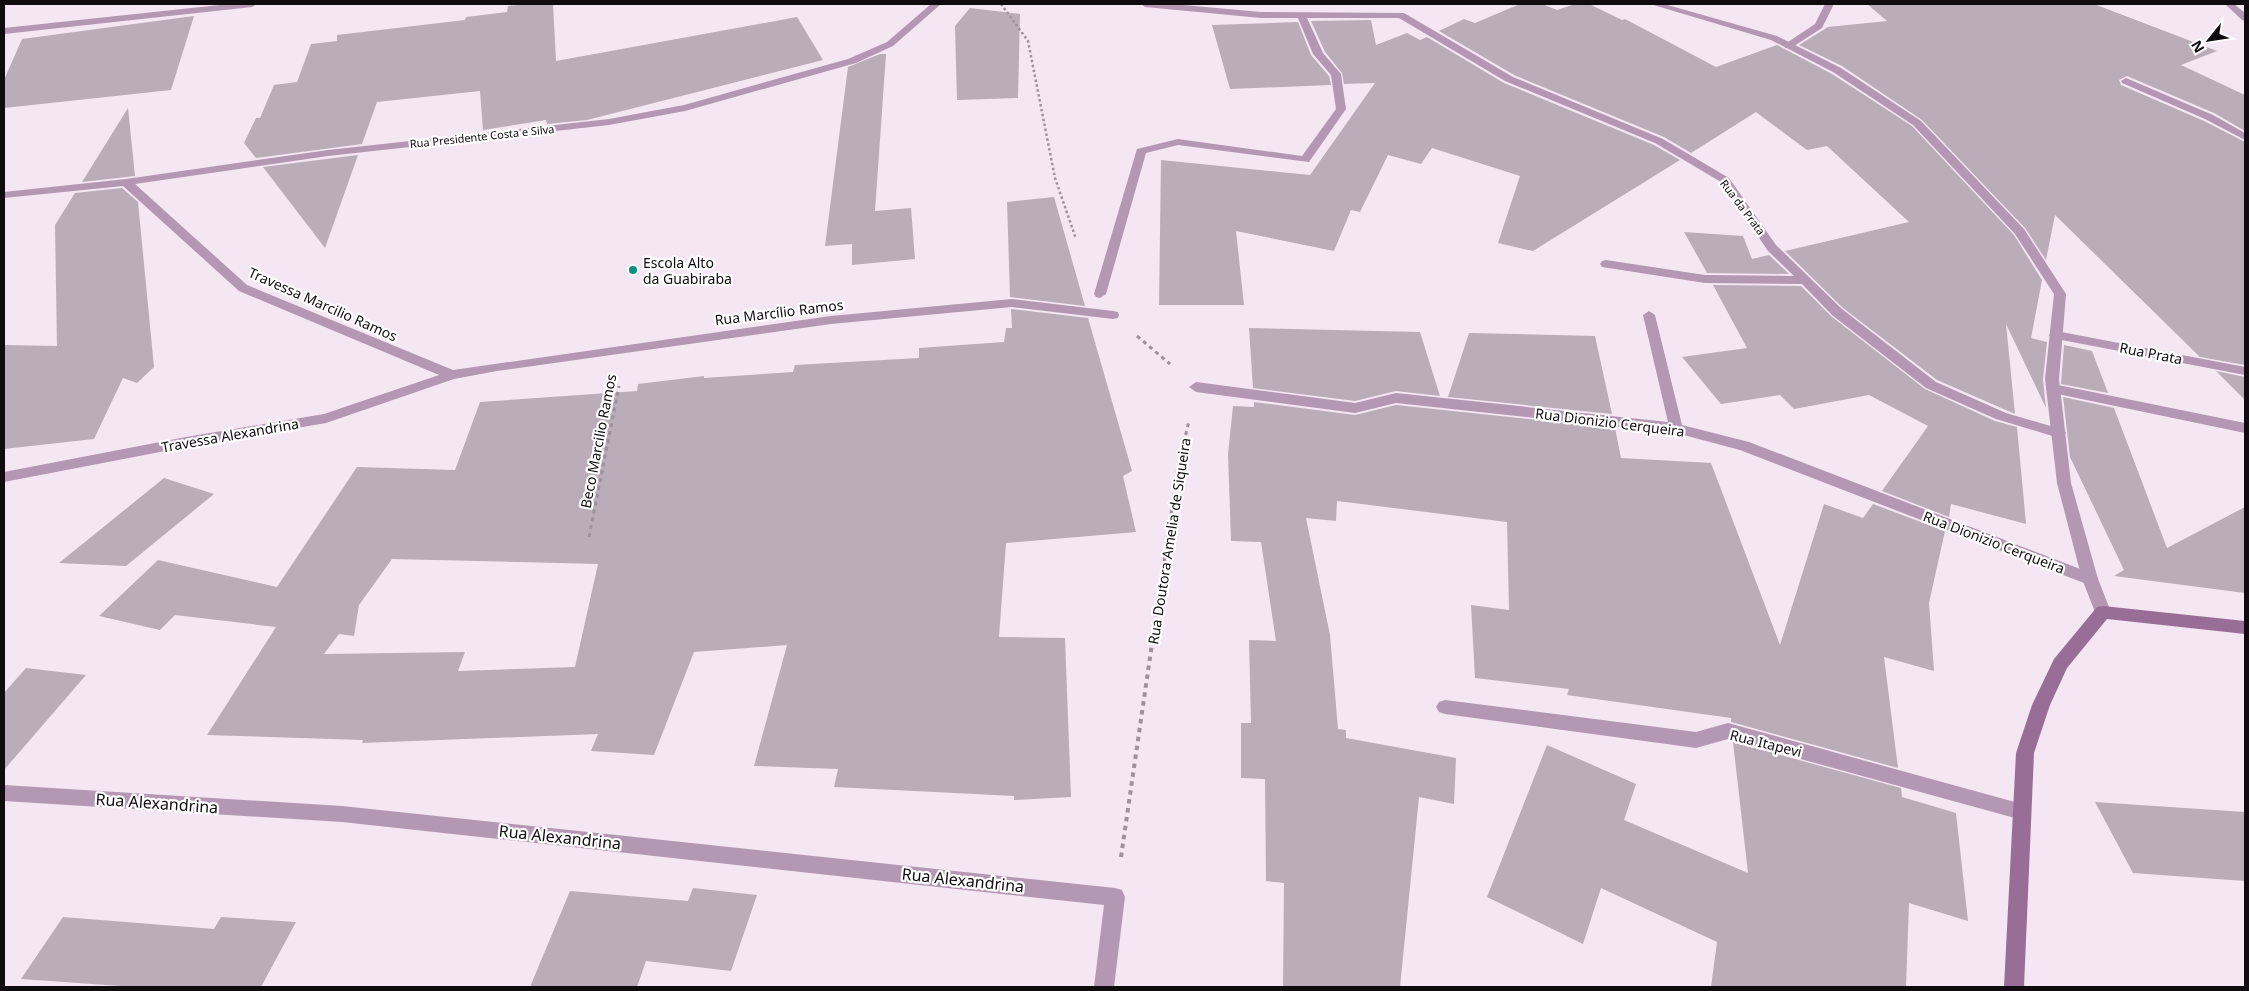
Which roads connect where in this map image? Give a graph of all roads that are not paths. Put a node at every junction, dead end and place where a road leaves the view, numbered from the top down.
1 (252, 4) edge
2 (936, 4) edge
3 (1145, 4) edge
4 (1321, 4) edge
5 (1654, 4) edge
6 (1829, 4) edge
7 (2229, 4) edge
8 (1302, 16) junction
9 (1328, 16) junction
10 (2245, 18) edge
11 (4, 31) edge
12 (1788, 46) junction
13 (2126, 81) dead end
14 (2245, 137) edge
15 (126, 182) junction
16 (4, 195) edge
17 (1606, 264) dead end
18 (1805, 280) junction
19 (1100, 294) road end
20 (1113, 315) road end
21 (1650, 315) dead end
22 (2056, 335) junction
23 (2245, 372) edge
24 (452, 375) junction
25 (1196, 387) road end
26 (2053, 389) junction
27 (1676, 428) junction
28 (2245, 428) edge
29 (2059, 433) junction
30 (7, 479) edge
31 (2090, 579) junction
32 (2103, 612) junction
33 (2245, 628) edge
34 (1445, 707) dead end
35 (4, 793) edge
36 (2022, 812) junction
37 (1104, 987) edge
38 (2014, 987) edge

1 - 11 street
2 - 15 street, Rua Presidente Costa e Silva
3 - 8 street
4 - 9 street
5 - 12 street
6 - 12 street
7 - 10 street
8 - 9 street
8 - 19 street
9 - 18 street, Rua da Prata
12 - 22 street
13 - 14 street
15 - 16 street, Rua Presidente Costa e Silva
15 - 24 street, Travessa Marcilio Ramos
17 - 18 street
18 - 29 street, Rua da Prata
20 - 24 street, Rua Marcílio Ramos
21 - 27 street
22 - 23 street, Rua Prata
22 - 26 street
24 - 30 street, Travessa Alexandrina
25 - 27 street, Rua Dionizio Cerqueira
26 - 28 street
26 - 29 street
27 - 31 street, Rua Dionizio Cerqueira
29 - 31 street
31 - 32 street
32 - 33 main road
32 - 36 main road
34 - 36 street, Rua Itapevi
35 - 37 street, Rua Alexandrina
36 - 38 main road

